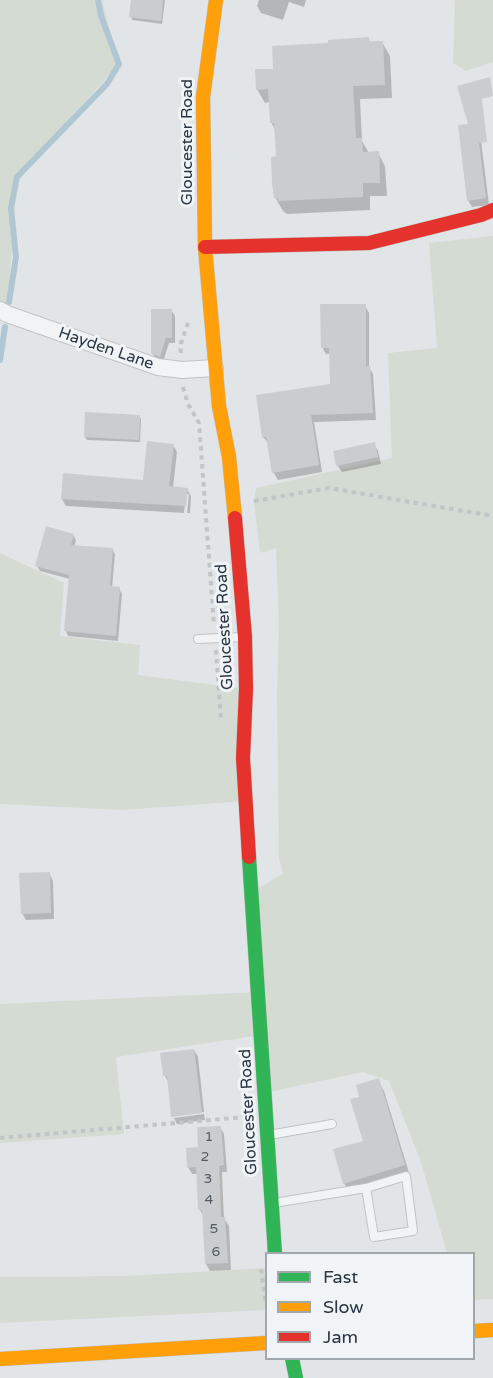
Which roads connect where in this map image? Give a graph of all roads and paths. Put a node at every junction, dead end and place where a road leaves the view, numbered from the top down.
1 (216, 0) edge
2 (493, 210) edge
3 (205, 247) junction
4 (0, 310) edge
5 (215, 368) junction
6 (234, 504) junction
7 (493, 516) edge
8 (244, 637) junction
9 (198, 639) dead end
10 (265, 1116) junction
11 (332, 1124) dead end
12 (266, 1135) junction
13 (0, 1138) edge
14 (366, 1188) junction
15 (270, 1204) junction
16 (274, 1252) edge
17 (493, 1330) edge
18 (475, 1331) edge
19 (265, 1343) edge
20 (0, 1359) edge
21 (292, 1360) edge
22 (296, 1378) edge

1 - 3 main road, Gloucester Road
2 - 3 main road
3 - 5 main road, Gloucester Road
4 - 5 street, Hayden Lane
5 - 6 main road, Gloucester Road
6 - 7 path
6 - 8 main road, Gloucester Road
8 - 9 lane
8 - 10 main road, Gloucester Road
10 - 12 main road, Gloucester Road
10 - 13 path
11 - 12 lane
12 - 15 main road, Gloucester Road
14 - 14 lane
14 - 15 lane
15 - 16 main road, Gloucester Road
17 - 18 main road
19 - 20 main road
21 - 22 main road

